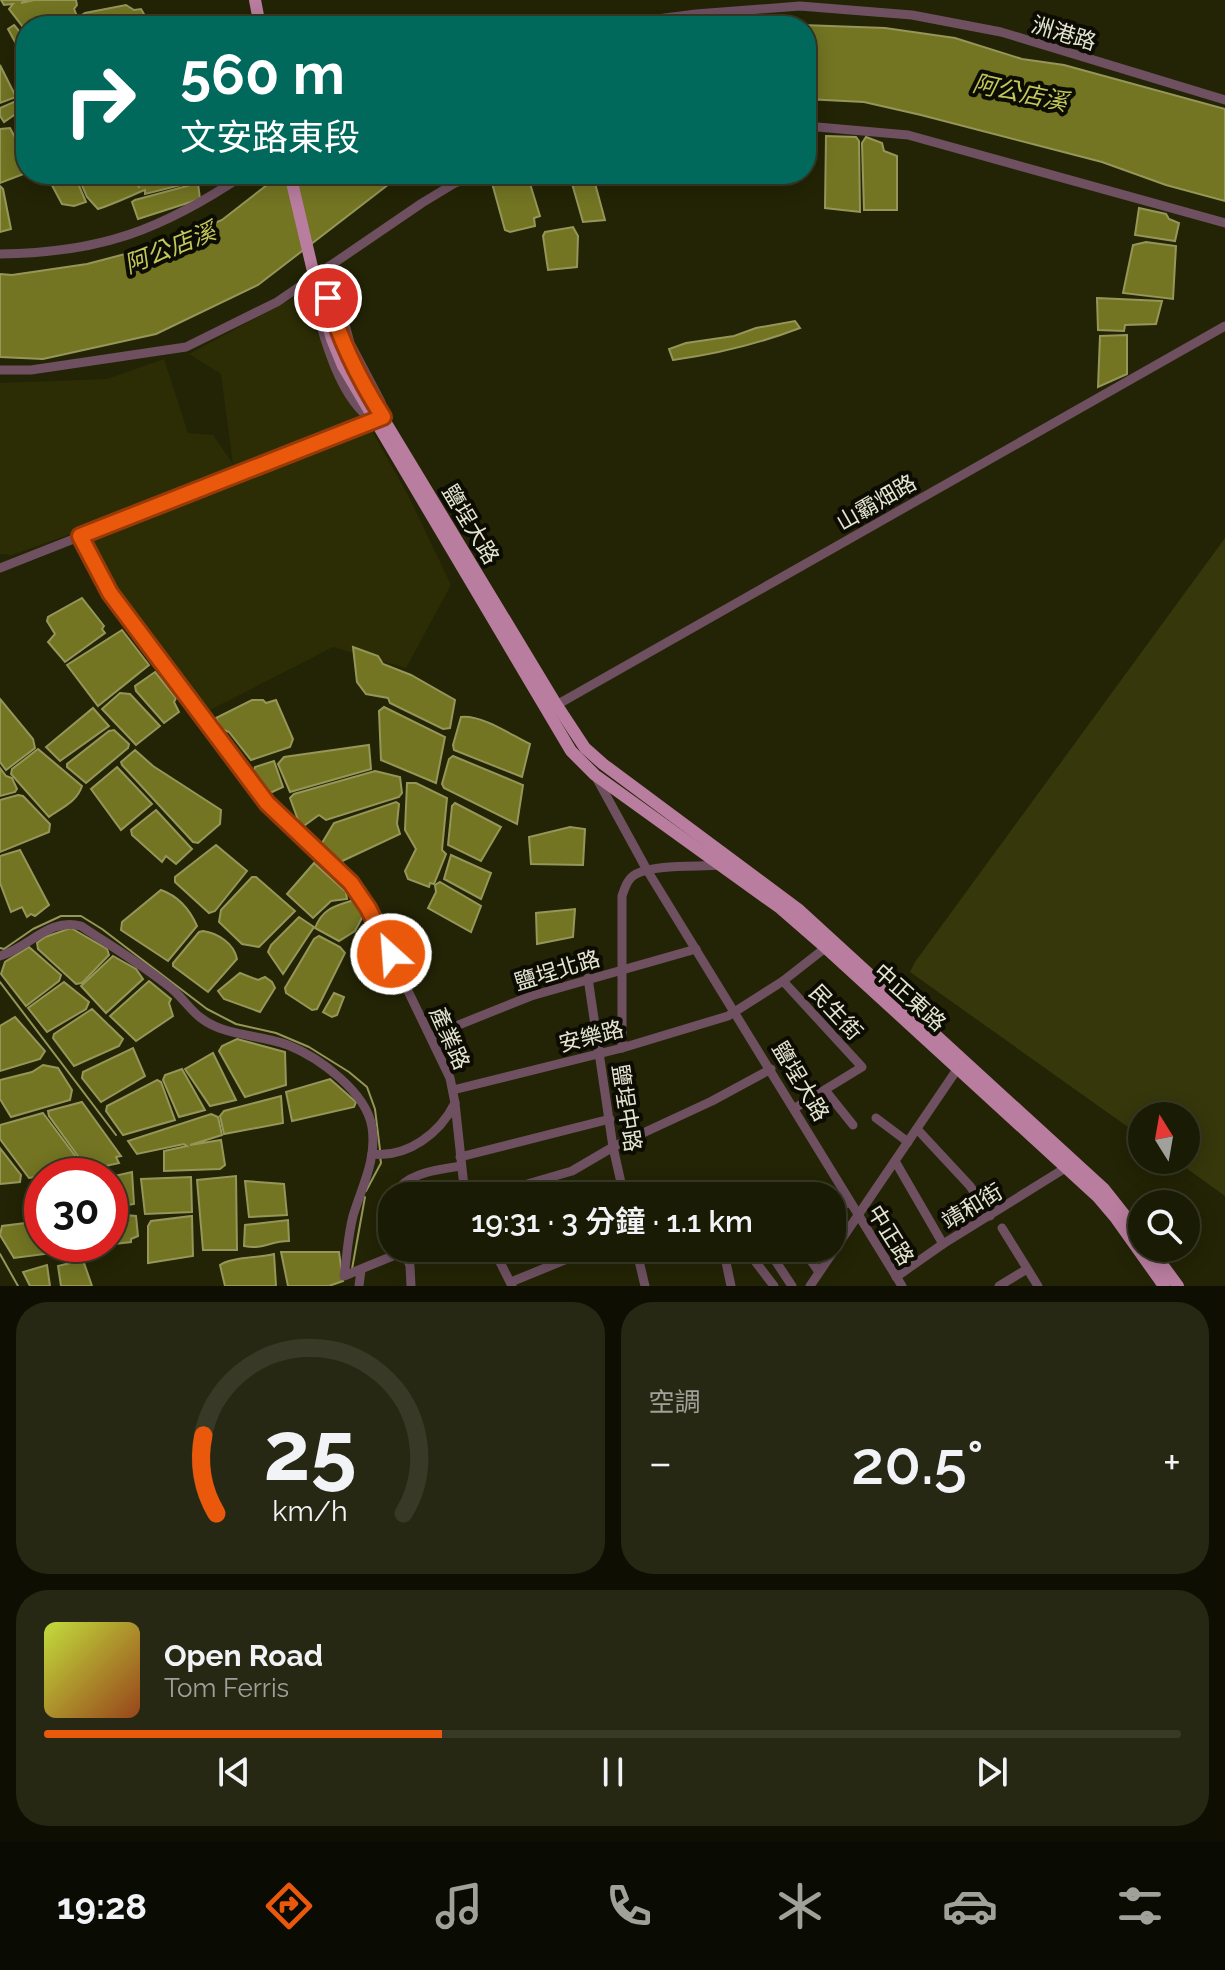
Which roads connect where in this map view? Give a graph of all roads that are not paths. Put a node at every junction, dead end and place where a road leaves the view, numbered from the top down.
1 (680, 16) edge
2 (1225, 100) edge
3 (816, 127) edge
4 (230, 184) edge
5 (292, 184) edge
6 (299, 184) edge
7 (453, 184) edge
8 (1225, 223) edge
9 (0, 254) edge
10 (329, 266) junction
11 (316, 281) junction
12 (1225, 326) edge
13 (0, 370) edge
14 (378, 419) junction
15 (80, 536) junction
16 (1, 565) edge
17 (552, 708) junction
18 (599, 770) junction
19 (721, 865) junction
20 (647, 870) junction
21 (829, 944) junction
22 (696, 949) junction
23 (0, 956) edge
24 (621, 970) junction
25 (588, 978) junction
26 (783, 981) junction
27 (735, 1012) junction
28 (431, 1036) junction
29 (622, 1048) junction
30 (600, 1054) junction
31 (961, 1064) junction
32 (771, 1069) junction
33 (453, 1090) junction
34 (825, 1090) junction
35 (455, 1103) junction
36 (795, 1108) junction
37 (876, 1118) dead end
38 (610, 1119) junction
39 (853, 1125) dead end
40 (917, 1129) junction
41 (908, 1142) junction
42 (613, 1147) junction
43 (378, 1155) junction
44 (460, 1161) junction
45 (895, 1161) junction
46 (1067, 1167) junction
47 (405, 1182) edge
48 (463, 1182) edge
49 (534, 1182) edge
50 (621, 1182) edge
51 (849, 1203) junction
52 (846, 1204) edge
53 (857, 1215) junction
54 (990, 1216) junction
55 (1128, 1219) edge
56 (1002, 1228) dead end
57 (943, 1244) junction
58 (378, 1262) edge
59 (407, 1262) edge
60 (500, 1262) edge
61 (562, 1262) edge
62 (639, 1262) edge
63 (726, 1262) edge
64 (756, 1262) edge
65 (776, 1262) edge
66 (812, 1262) edge
67 (1158, 1262) edge
68 (1027, 1269) junction
69 (355, 1272) junction
70 (819, 1272) junction
71 (899, 1282) edge
72 (512, 1284) edge
73 (1171, 1285) edge
74 (359, 1286) edge
75 (411, 1286) edge
76 (645, 1286) edge
77 (731, 1286) edge
78 (774, 1286) edge
79 (792, 1286) edge
80 (810, 1286) edge
81 (999, 1286) edge
82 (1038, 1286) edge

1 - 2 street, 洲港路
3 - 8 street
4 - 9 street
5 - 11 main road, bridge
6 - 11 main road
7 - 10 street
10 - 11 street
10 - 14 street
11 - 13 street
11 - 14 main road, 鹽埕大路
12 - 17 street, 山霸畑路
14 - 15 street
14 - 17 main road, 鹽埕大路
15 - 16 street
15 - 28 street, 產業路
17 - 18 main road, 鹽埕大路
18 - 19 main road, 中正東路
18 - 20 street, 鹽埕大路
18 - 21 main road, 中正東路
19 - 20 street
19 - 21 main road, 中正東路
20 - 22 street, 鹽埕大路
20 - 24 street
21 - 26 street, 安樂路
21 - 31 main road, 中正東路
22 - 24 street, 鹽埕北路
22 - 27 street, 鹽埕大路
23 - 43 street
24 - 25 street, 鹽埕北路
24 - 29 street
25 - 28 street, 鹽埕北路
25 - 30 street, 鹽埕中路
26 - 27 street, 安樂路
26 - 34 street, 民生街
27 - 29 street, 安樂路
27 - 32 street, 鹽埕大路
28 - 33 street, 產業路
29 - 30 street, 安樂路
30 - 33 street, 安樂路
30 - 38 street, 鹽埕中路
31 - 40 street
31 - 46 main road, 中正東路
31 - 55 main road, 中正東路
32 - 36 street, 鹽埕大路
32 - 42 street
33 - 35 street, 產業路
34 - 36 street
34 - 39 street
35 - 43 street
35 - 44 street, 產業路
36 - 51 street, 鹽埕大路
37 - 41 street
38 - 42 street, 鹽埕中路
38 - 44 street
40 - 41 street
40 - 54 street
41 - 45 street
42 - 49 street
42 - 50 street, 鹽埕中路
43 - 69 street
44 - 47 street
44 - 48 street, 產業路
45 - 53 street
45 - 57 street
46 - 54 street, 靖和街
46 - 73 main road, 中正東路
51 - 52 street
51 - 53 street, 中正路
53 - 70 street
53 - 71 street, 中正路
54 - 57 street, 靖和街
56 - 68 street
57 - 71 street, 靖和街
58 - 69 street
59 - 75 street
60 - 72 street
61 - 72 street
62 - 76 street
63 - 77 street
64 - 78 street
65 - 79 street
66 - 70 street
67 - 73 main road, 中正東路
68 - 81 street
68 - 82 street
69 - 74 street
70 - 80 street

